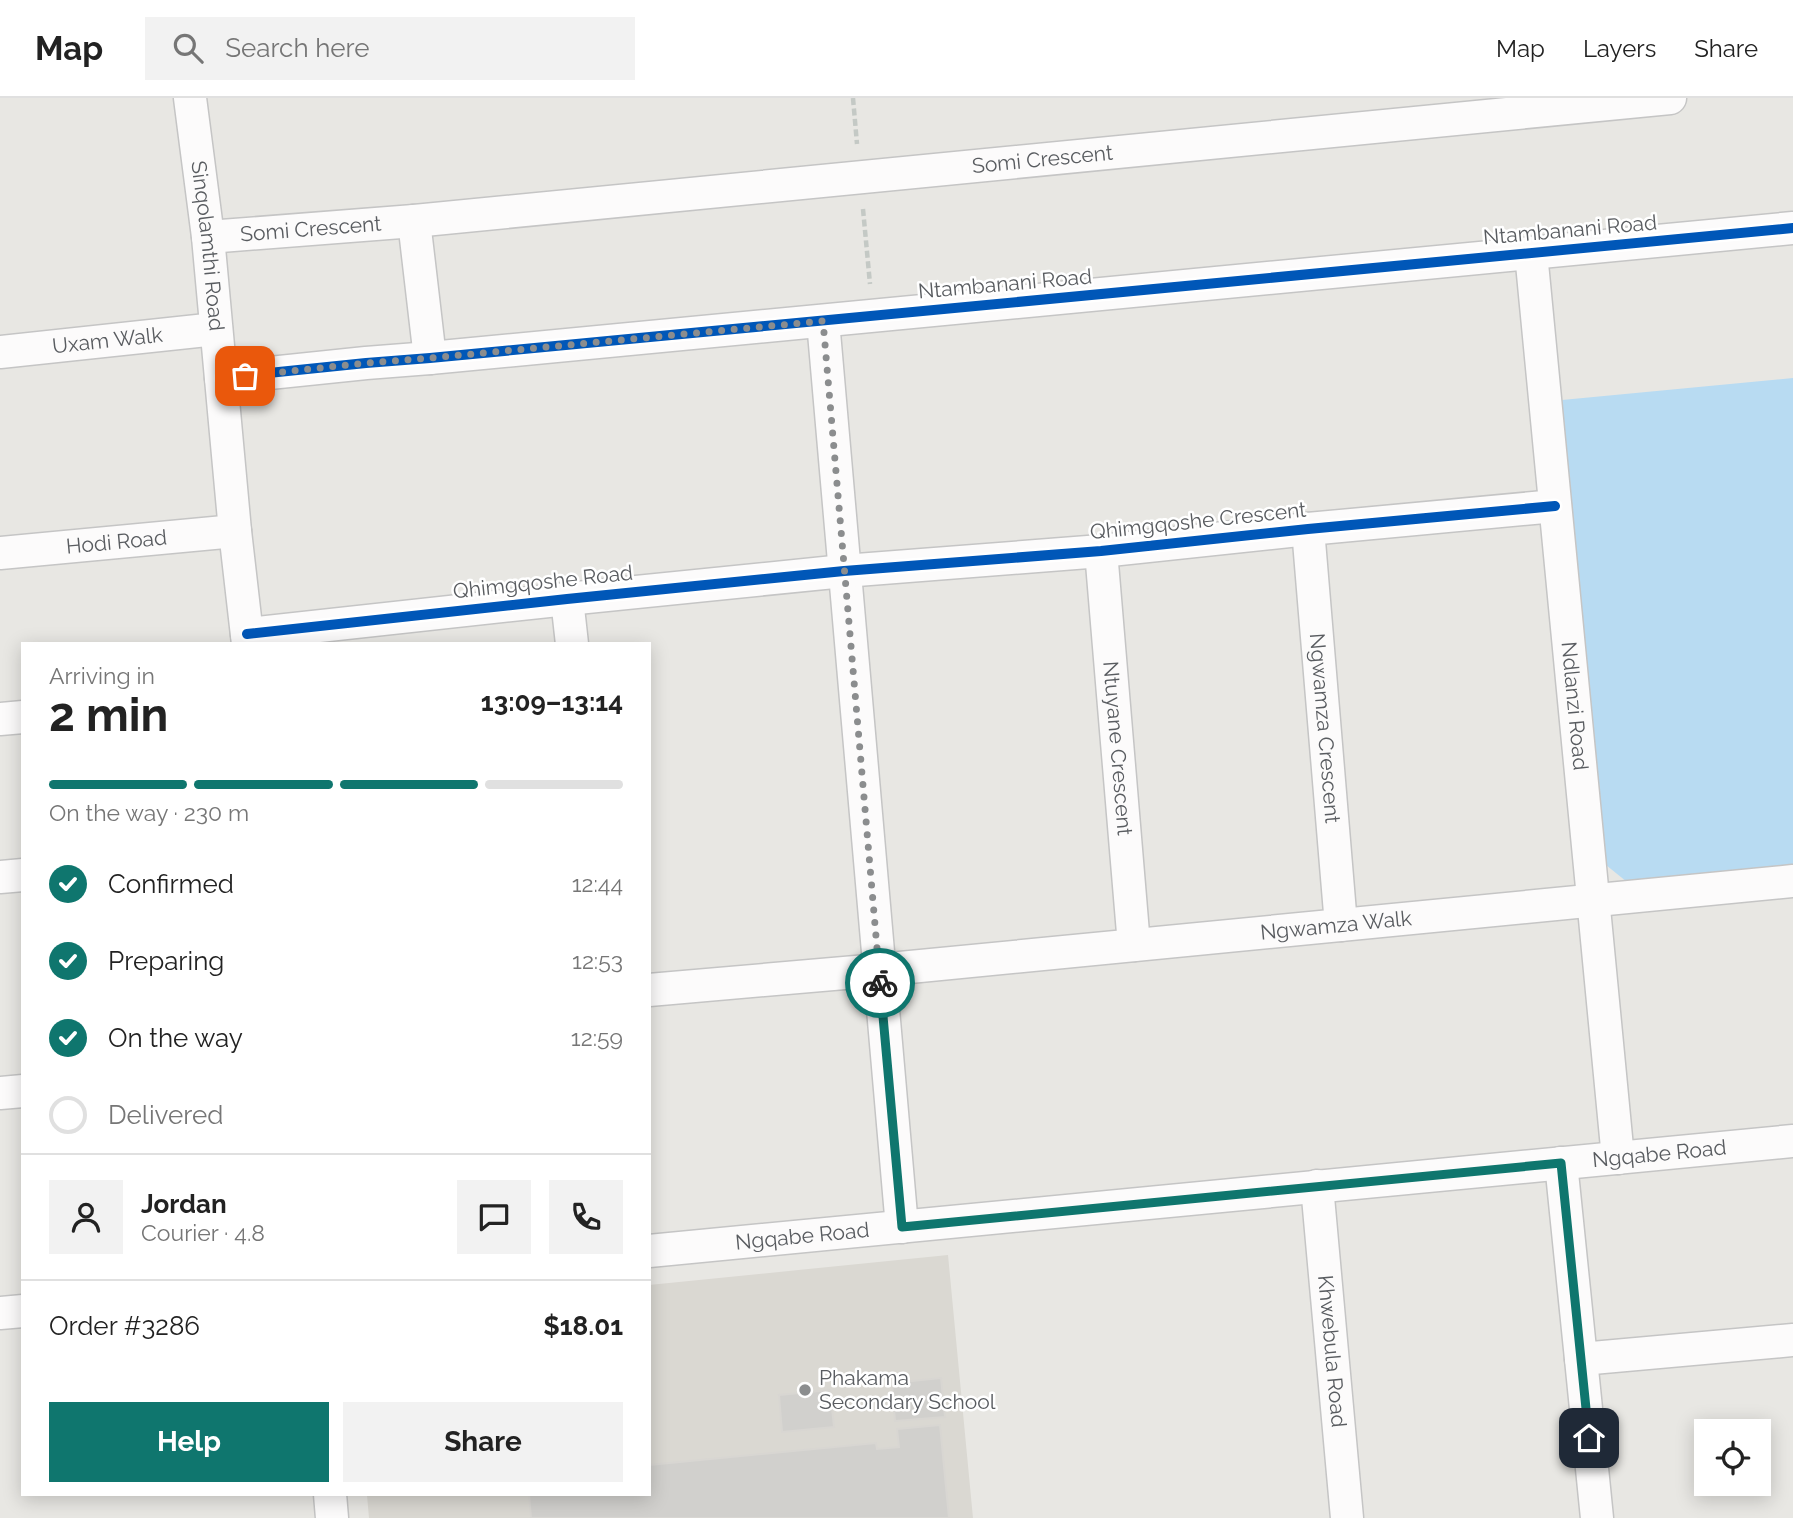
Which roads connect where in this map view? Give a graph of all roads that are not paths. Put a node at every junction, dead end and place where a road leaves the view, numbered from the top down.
1 (190, 98) edge
2 (1671, 98) edge
3 (414, 221) junction
4 (1793, 228) edge
5 (208, 237) junction
6 (1531, 253) junction
7 (823, 321) junction
8 (216, 329) junction
9 (0, 352) edge
10 (430, 358) junction
11 (221, 379) junction
12 (1555, 506) junction
13 (1308, 529) junction
14 (234, 531) junction
15 (1101, 551) junction
16 (0, 553) edge
17 (844, 571) junction
18 (567, 598) junction
19 (248, 639) edge
20 (572, 642) edge
21 (21, 717) edge
22 (0, 719) edge
23 (21, 875) edge
24 (0, 877) edge
25 (1793, 881) edge
26 (1594, 900) junction
27 (1341, 925) junction
28 (1134, 945) junction
29 (879, 970) junction
30 (651, 990) edge
31 (21, 1091) edge
32 (0, 1093) edge
33 (1793, 1141) edge
34 (1618, 1158) junction
35 (1561, 1163) junction
36 (1317, 1186) junction
37 (902, 1227) junction
38 (651, 1251) edge
39 (21, 1311) edge
40 (0, 1313) edge
41 (1793, 1340) edge
42 (1581, 1359) junction
43 (330, 1496) edge
44 (332, 1518) edge
45 (1347, 1518) edge
46 (1597, 1518) edge

1 - 5 street, Sinqolamthi Road
2 - 3 street, Somi Crescent
3 - 5 street, Somi Crescent
3 - 10 street
4 - 6 street, Ntambanani Road
5 - 8 street, Sinqolamthi Road
6 - 7 street, Ntambanani Road
6 - 12 street, Ndlanzi Road
7 - 10 street, Ntambanani Road
7 - 17 street
8 - 9 street, Uxam Walk
8 - 11 street, Sinqolamthi Road
10 - 11 street, Ntambanani Road
11 - 14 street, Sinqolamthi Road
12 - 13 street, Qhimgqoshe Crescent
12 - 26 street, Ndlanzi Road
13 - 15 street, Qhimgqoshe Crescent
13 - 27 street, Ngwamza Crescent
14 - 16 street, Hodi Road
14 - 19 street, Sinqolamthi Road
15 - 17 street, Qhimgqoshe Crescent
15 - 28 street, Ntuyane Crescent
17 - 18 street, Qhimgqoshe Road
17 - 29 street
18 - 19 street, Qhimgqoshe Road
18 - 20 street
21 - 22 street
23 - 24 street
25 - 26 street, Ngwamza Walk
26 - 27 street, Ngwamza Walk
26 - 34 street, Ndlanzi Road
27 - 28 street, Ngwamza Walk
28 - 29 street, Ngwamza Walk
29 - 30 street, Ngwamza Walk
29 - 37 street
31 - 32 street
33 - 34 street, Ngqabe Road
34 - 35 street, Ngqabe Road
35 - 36 street, Ngqabe Road
35 - 42 street
36 - 37 street, Ngqabe Road
36 - 45 street, Khwebula Road
37 - 38 street, Ngqabe Road
39 - 40 street
41 - 42 street
42 - 46 street
43 - 44 street

